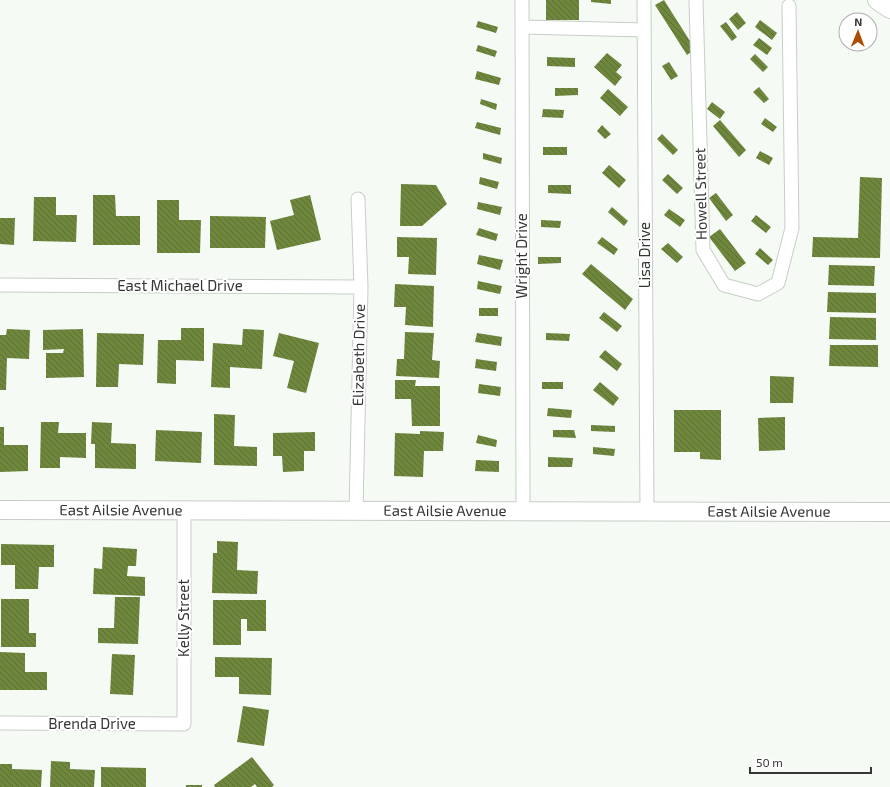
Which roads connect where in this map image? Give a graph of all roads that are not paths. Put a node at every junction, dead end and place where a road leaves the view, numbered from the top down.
1 (522, 0) edge
2 (644, 0) edge
3 (696, 0) edge
4 (876, 0) edge
5 (790, 6) dead end
6 (890, 9) edge
7 (522, 28) junction
8 (644, 30) junction
9 (358, 199) dead end
10 (0, 286) edge
11 (361, 287) junction
12 (0, 510) edge
13 (184, 511) junction
14 (647, 511) junction
15 (356, 512) junction
16 (523, 512) junction
17 (890, 512) edge
18 (0, 723) edge
19 (184, 724) joint

1 - 7 street, Wright Drive
2 - 8 street, Lisa Drive
3 - 5 street, Howell Street
4 - 6 street
7 - 8 street
7 - 16 street, Wright Drive
8 - 14 street, Lisa Drive
9 - 11 street, Elizabeth Drive
10 - 11 street, East Michael Drive
11 - 15 street, Elizabeth Drive
12 - 13 street, East Ailsie Avenue
13 - 15 street, East Ailsie Avenue
13 - 19 street, Kelly Street
14 - 16 street, East Ailsie Avenue
14 - 17 street, East Ailsie Avenue
15 - 16 street, East Ailsie Avenue
18 - 19 street, Brenda Drive

